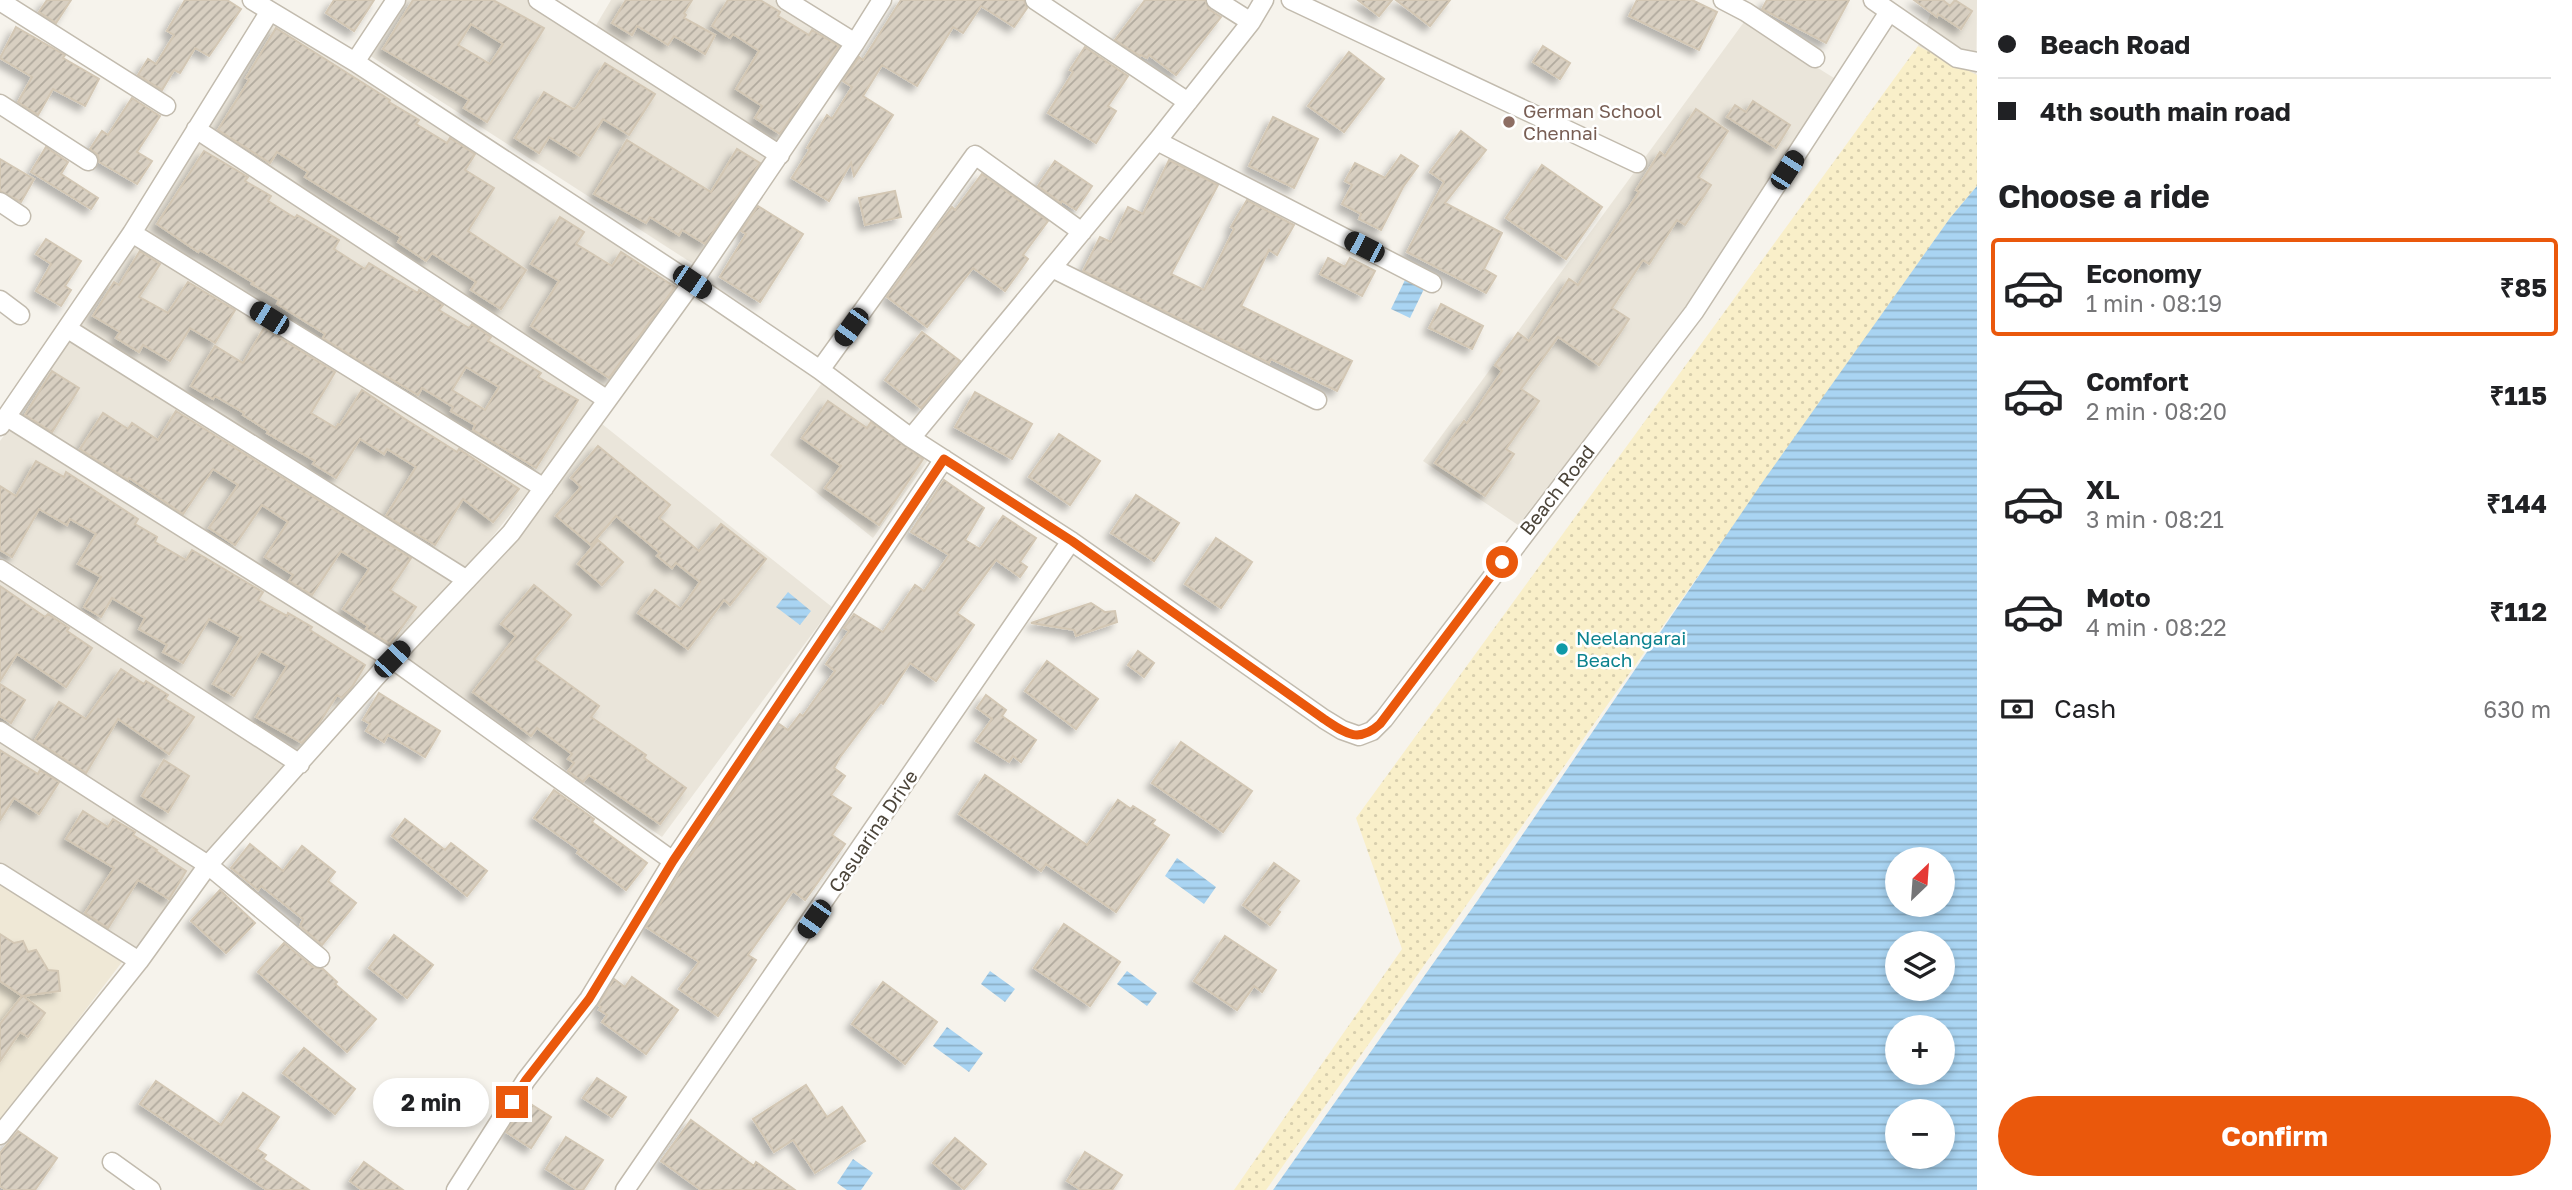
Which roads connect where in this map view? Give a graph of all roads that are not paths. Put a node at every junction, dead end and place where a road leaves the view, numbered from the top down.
1 (252, 0) edge
2 (396, 0) edge
3 (538, 0) edge
4 (786, 0) edge
5 (882, 0) edge
6 (1035, 0) edge
7 (1216, 0) edge
8 (1264, 0) edge
9 (1291, 0) edge
10 (1723, 0) edge
11 (1873, 0) edge
12 (0, 1) edge
13 (270, 11) junction
14 (1892, 14) junction
15 (1251, 22) junction
16 (855, 43) junction
17 (1815, 58) dead end
18 (355, 62) junction
19 (1977, 62) edge
20 (1188, 102) junction
21 (0, 104) edge
22 (166, 106) dead end
23 (196, 129) junction
24 (1157, 141) junction
25 (780, 155) junction
26 (88, 160) dead end
27 (1637, 163) dead end
28 (0, 202) edge
29 (21, 216) dead end
30 (1082, 232) junction
31 (132, 233) junction
32 (1052, 268) junction
33 (692, 282) junction
34 (1433, 283) dead end
35 (0, 300) edge
36 (20, 315) dead end
37 (68, 329) junction
38 (820, 370) junction
39 (606, 399) junction
40 (1317, 400) dead end
41 (3, 421) edge
42 (911, 438) junction
43 (944, 459) junction
44 (544, 488) junction
45 (1072, 541) junction
46 (0, 569) edge
47 (467, 580) junction
48 (392, 659) junction
49 (0, 731) edge
50 (300, 764) junction
51 (673, 861) junction
52 (208, 865) junction
53 (0, 873) edge
54 (320, 958) dead end
55 (139, 961) junction
56 (0, 1135) edge
57 (112, 1162) dead end
58 (151, 1190) edge
59 (456, 1190) edge
60 (625, 1190) edge

1 - 13 street, Beach Road
2 - 18 street
3 - 25 street
4 - 16 street
5 - 16 street
6 - 20 street
7 - 15 street
8 - 15 street
9 - 27 street
10 - 17 street
11 - 14 street
12 - 22 street
13 - 18 street, Beach Road
13 - 23 street
14 - 19 street
14 - 45 street, Beach Road
15 - 20 street
16 - 25 street
18 - 33 street, Beach Road
20 - 24 street
21 - 26 street
23 - 31 street
23 - 39 street
24 - 30 street
24 - 34 street
25 - 33 street
28 - 29 street
30 - 32 street
30 - 38 street
31 - 37 street
31 - 44 street
32 - 40 street
32 - 42 street
33 - 38 street, Beach Road
33 - 39 street
35 - 36 street
37 - 41 street
37 - 47 street
38 - 42 street, Beach Road
39 - 44 street
41 - 48 street
42 - 43 street, Beach Road
43 - 45 street, Beach Road
43 - 51 street
44 - 47 street
45 - 60 street, Casuarina Drive
46 - 50 street
47 - 48 street
48 - 50 street
48 - 51 street
49 - 52 street
50 - 52 street
51 - 59 street
52 - 54 street
52 - 55 street
53 - 55 street
55 - 56 street
57 - 58 street

